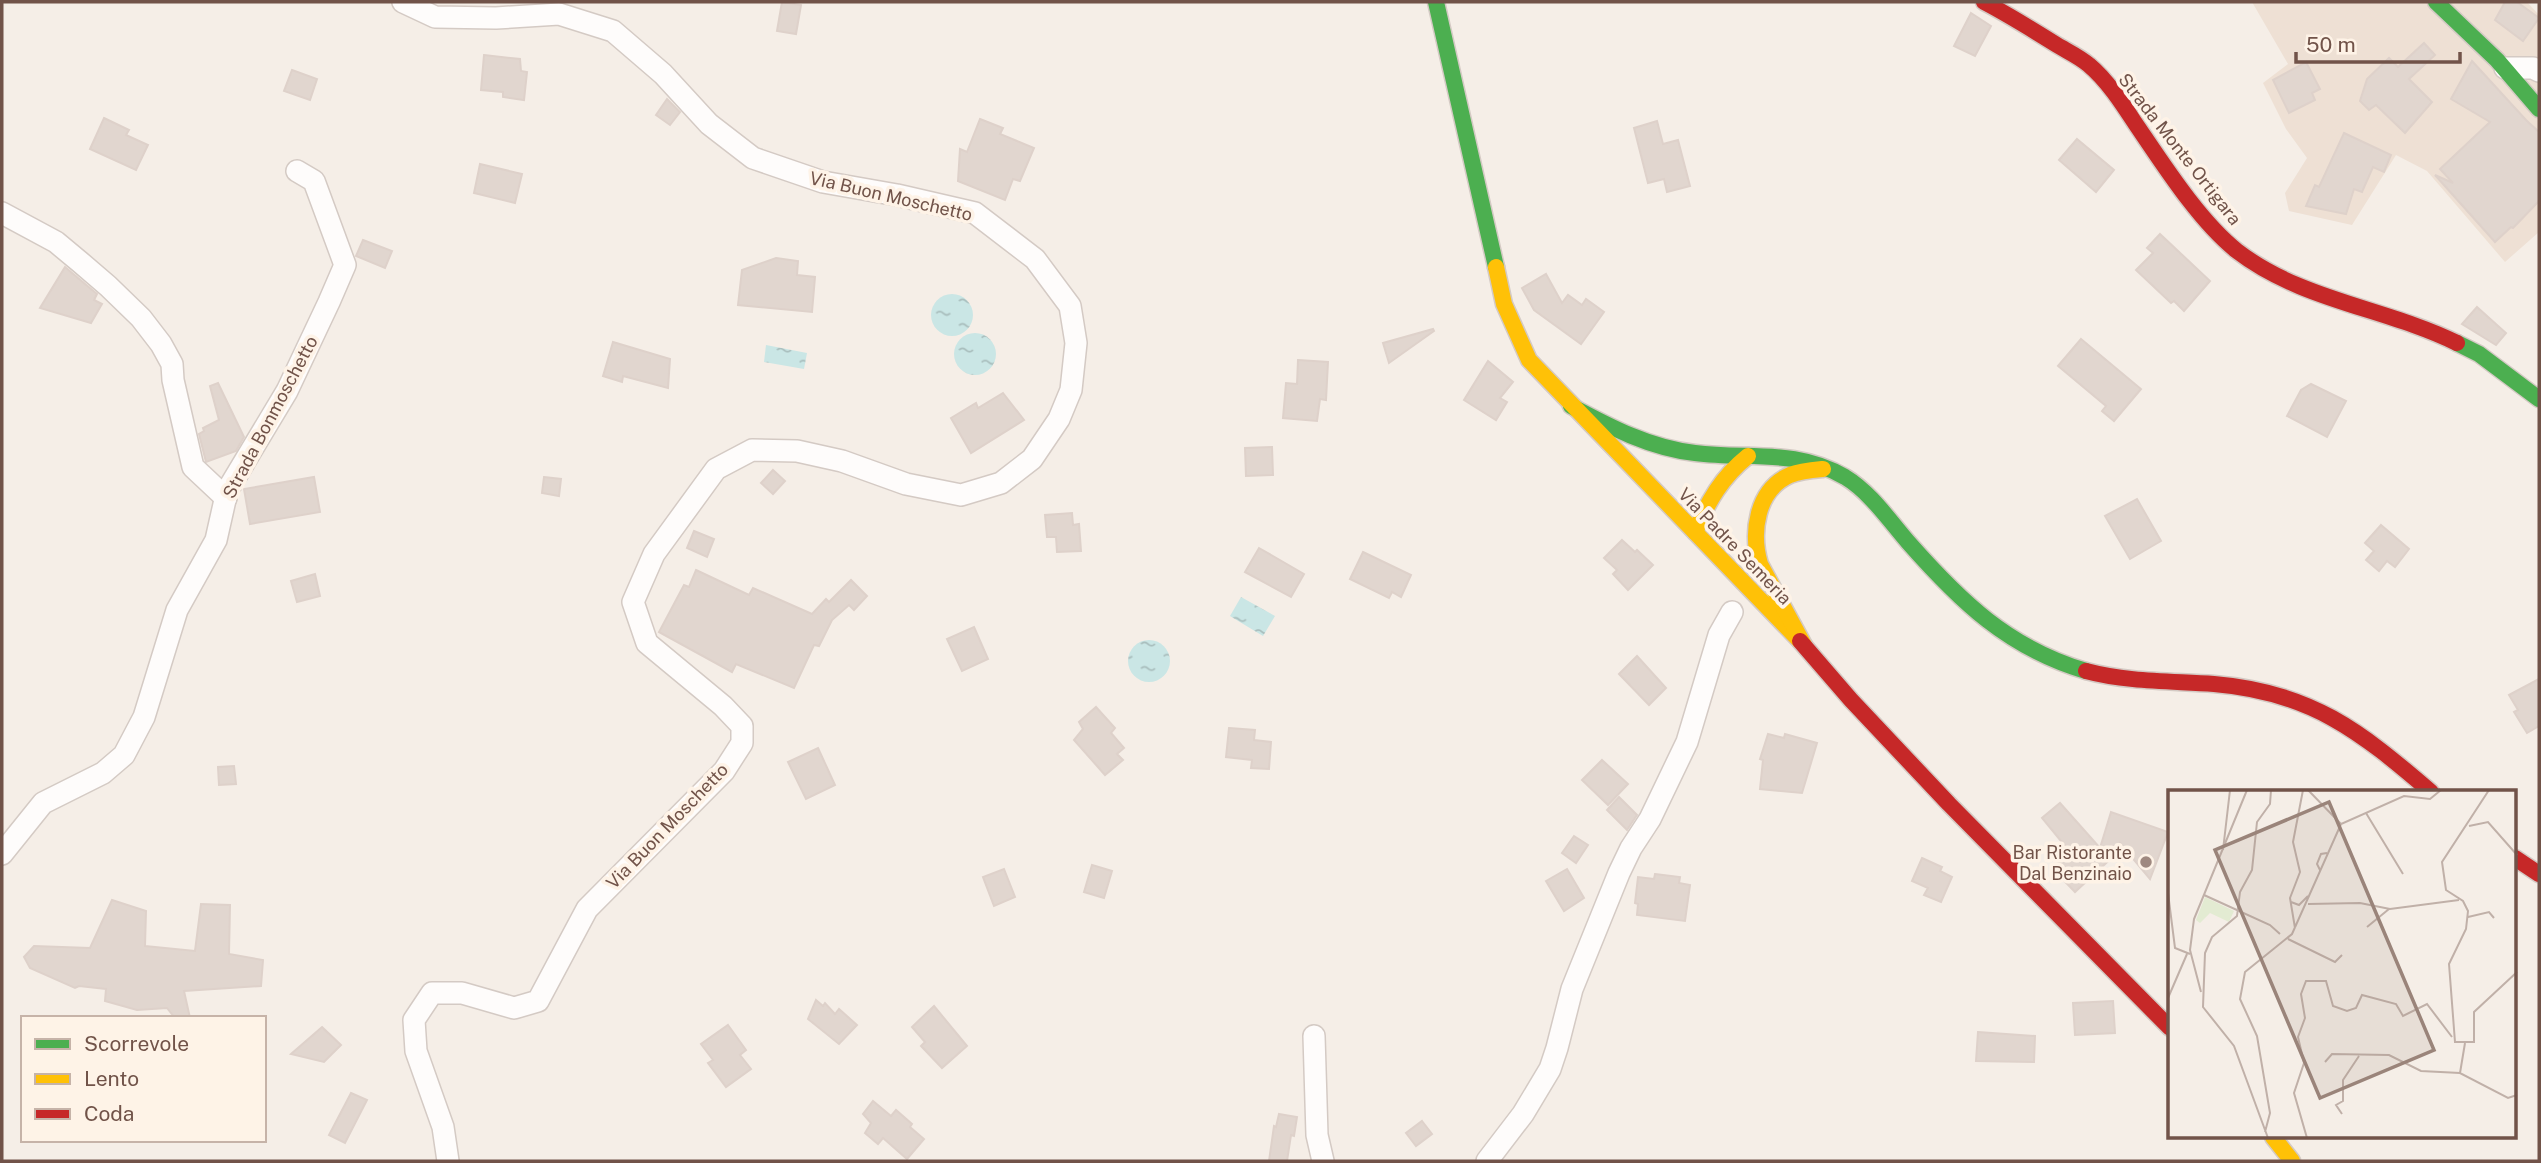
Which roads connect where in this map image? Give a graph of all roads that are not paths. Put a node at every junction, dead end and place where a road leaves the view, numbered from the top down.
1 (403, 2) edge
2 (1436, 2) edge
3 (1984, 2) edge
4 (2436, 2) edge
5 (2505, 68) junction
6 (2539, 71) edge
7 (2539, 109) edge
8 (297, 171) dead end
9 (2, 213) edge
10 (2539, 399) edge
11 (1571, 406) junction
12 (1748, 456) junction
13 (1823, 469) junction
14 (226, 498) junction
15 (1765, 499) junction
16 (1745, 512) dead end
17 (1721, 524) dead end
18 (1695, 532) junction
19 (1732, 612) dead end
20 (1804, 645) junction
21 (2428, 790) edge
22 (2, 854) edge
23 (2516, 859) edge
24 (2539, 874) edge
25 (2168, 1026) edge
26 (1314, 1036) dead end
27 (2274, 1138) edge
28 (448, 1161) edge
29 (1323, 1161) edge
30 (1487, 1161) edge
31 (2292, 1161) edge

1 - 28 street, Via Buon Moschetto
2 - 11 main road, Via Padre Semeria
3 - 10 main road, Strada Monte Ortigara
4 - 5 main road
5 - 6 street
5 - 7 main road
8 - 14 street, Strada Bonmoschetto
9 - 14 street
11 - 12 main road
11 - 18 main road, Via Padre Semeria
12 - 13 main road
12 - 18 main road
13 - 15 main road
13 - 21 main road
14 - 22 street, Strada Bonmoschetto
15 - 16 main road
15 - 20 main road
17 - 18 main road
18 - 20 main road, Via Padre Semeria
19 - 30 street
20 - 25 main road, Via Padre Semeria
23 - 24 main road
26 - 29 street
27 - 31 main road

